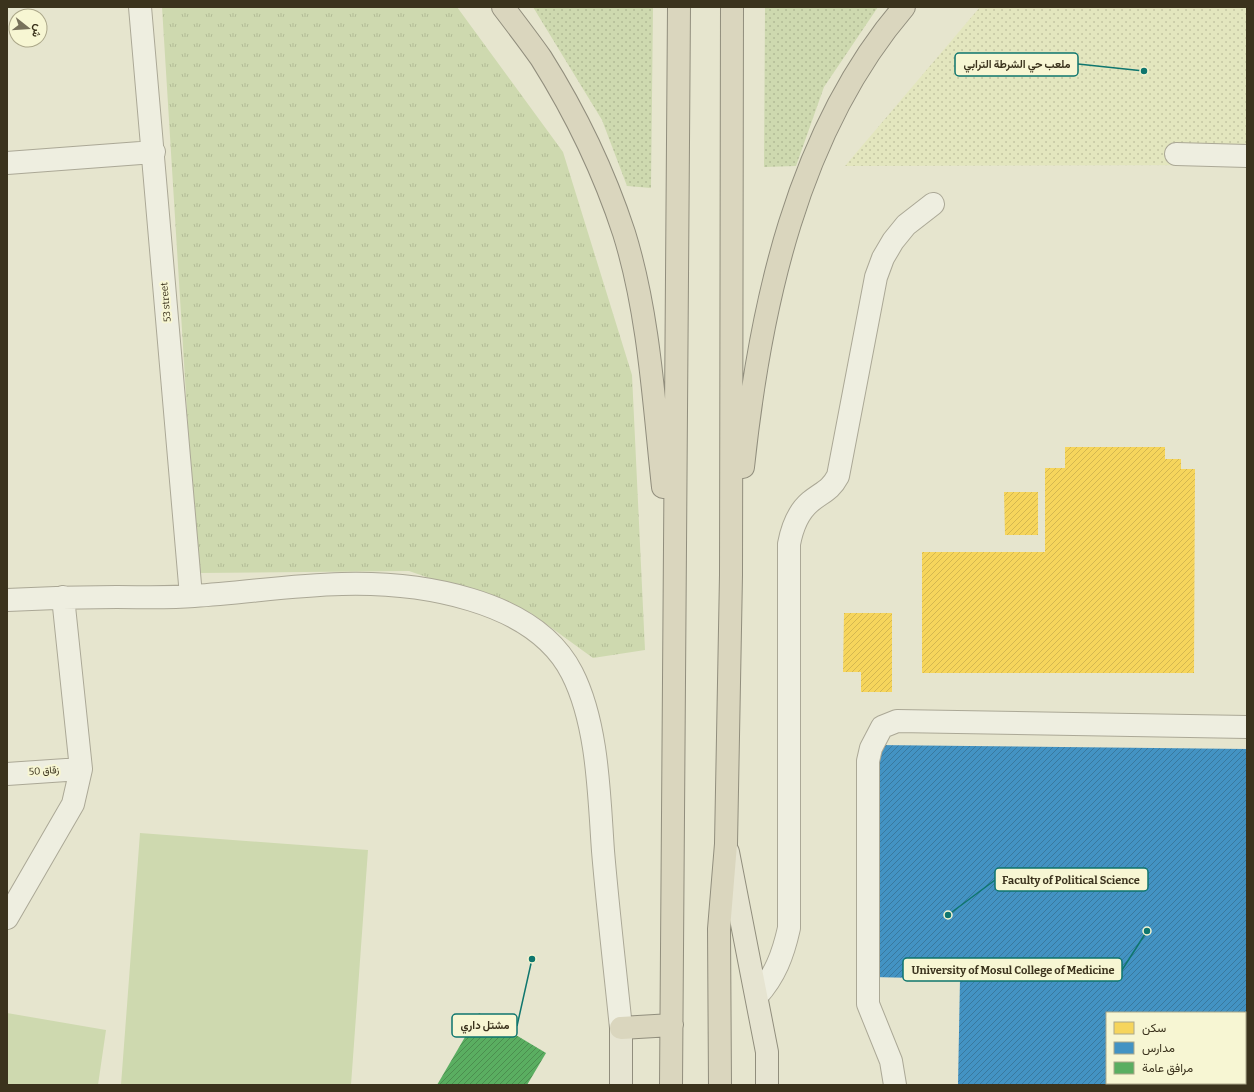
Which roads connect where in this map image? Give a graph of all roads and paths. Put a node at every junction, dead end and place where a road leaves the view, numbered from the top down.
1 (140, 7) edge
2 (503, 7) edge
3 (679, 7) edge
4 (732, 7) edge
5 (904, 7) edge
6 (154, 152) junction
7 (1176, 154) dead end
8 (1247, 156) edge
9 (7, 164) edge
10 (933, 204) dead end
11 (731, 575) junction
12 (191, 596) junction
13 (674, 596) junction
14 (62, 597) junction
15 (7, 600) edge
16 (1247, 727) edge
17 (81, 769) junction
18 (7, 774) edge
19 (726, 844) junction
20 (7, 918) edge
21 (757, 996) junction
22 (672, 1025) junction
23 (621, 1028) junction
24 (621, 1085) edge
25 (671, 1085) edge
26 (720, 1085) edge
27 (767, 1085) edge
28 (896, 1085) edge

1 - 6 street, 53 street
2 - 13 highway
3 - 13 highway
4 - 11 highway
5 - 11 highway
6 - 9 street
6 - 12 street, 53 street
7 - 8 street
10 - 21 street
11 - 19 highway
12 - 14 street
12 - 23 street
13 - 22 highway
14 - 15 street
14 - 17 street
16 - 28 street
17 - 18 street, زقاق 50
17 - 20 street
19 - 21 main road
19 - 26 highway
21 - 27 main road
22 - 23 highway
22 - 25 highway
23 - 24 main road

